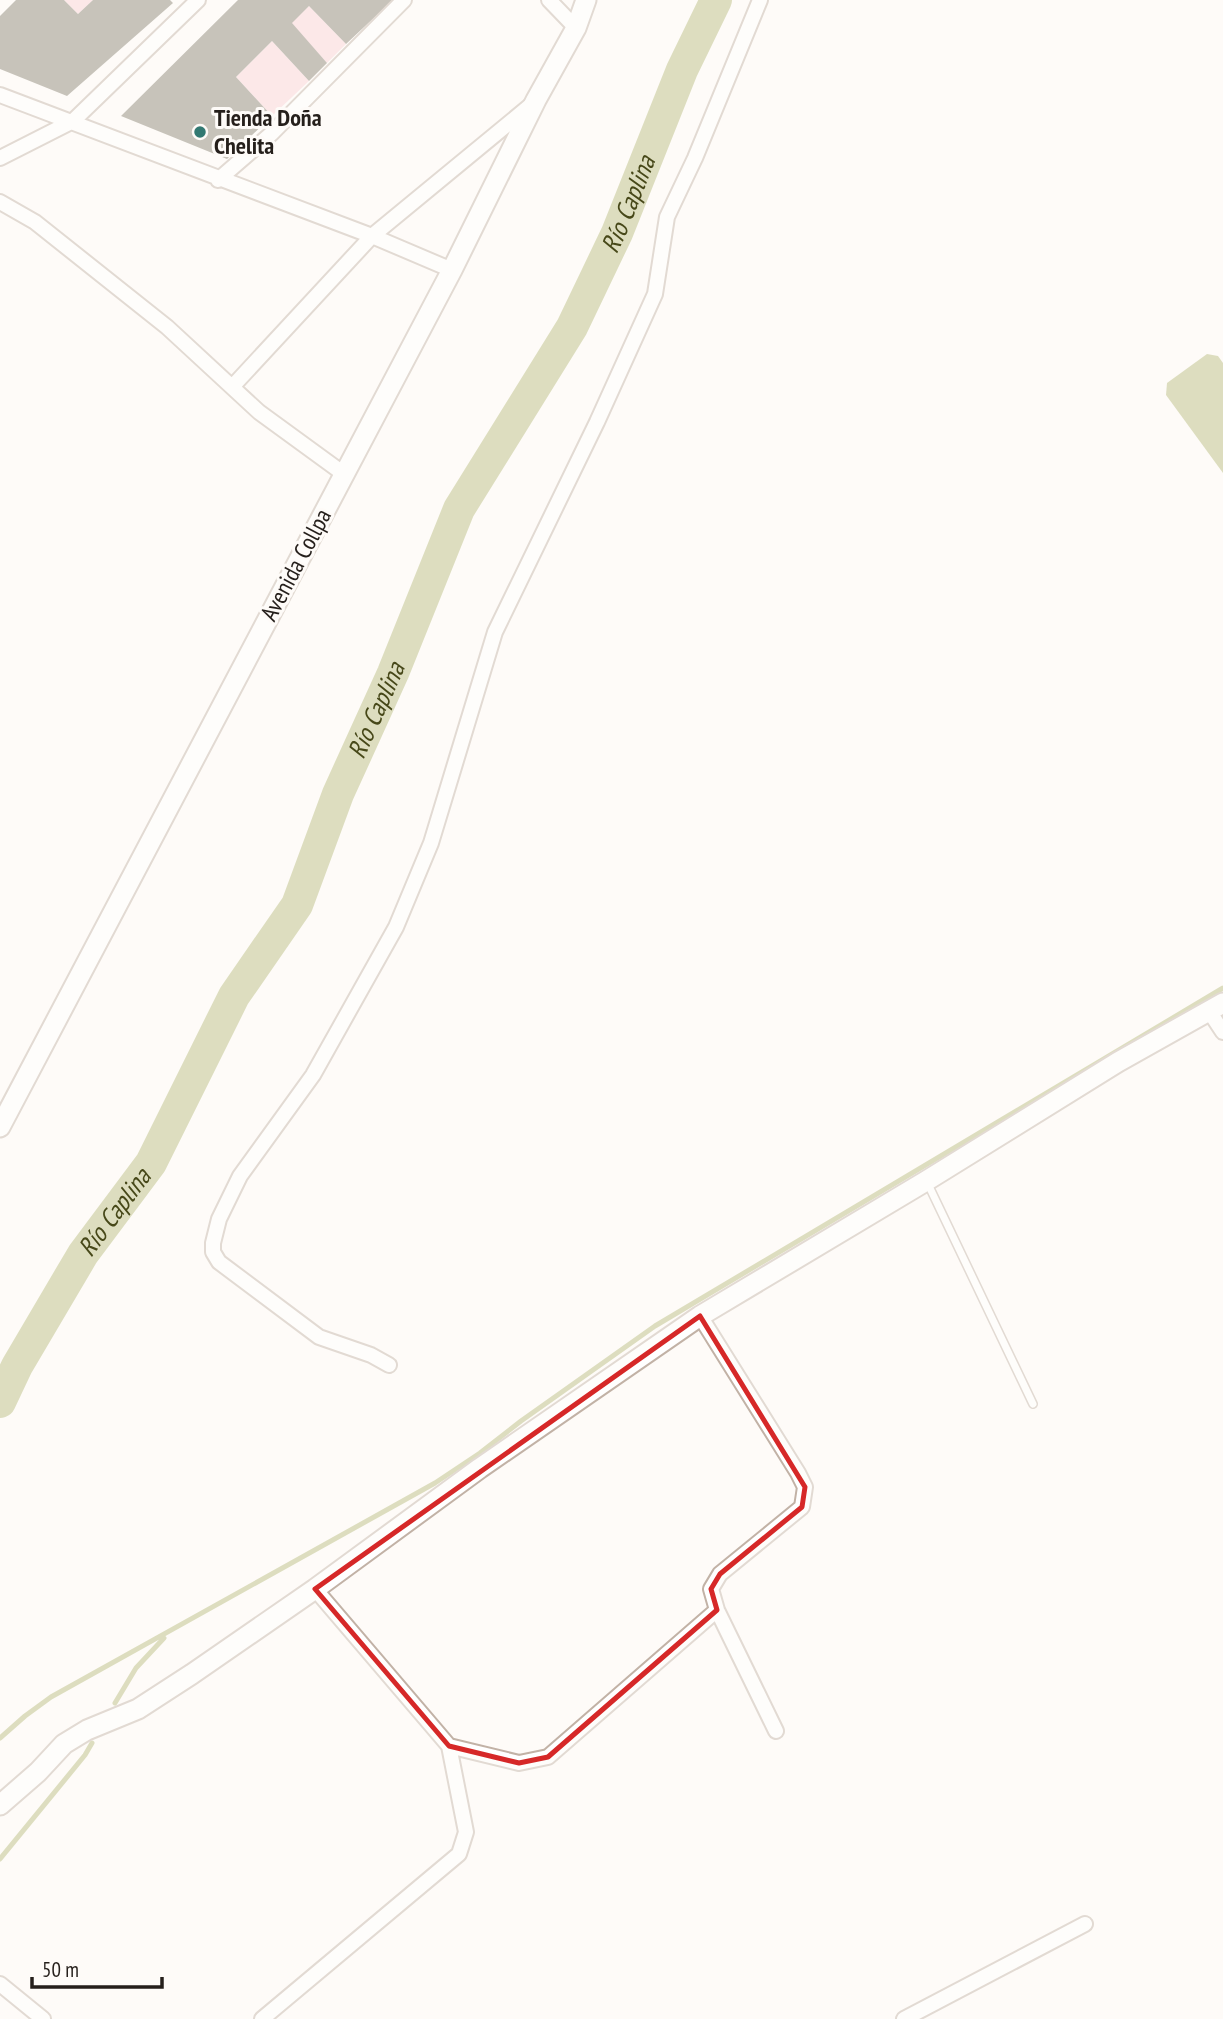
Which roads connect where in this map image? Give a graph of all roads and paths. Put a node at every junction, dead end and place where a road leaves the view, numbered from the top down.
1 (404, 0) edge
2 (549, 0) edge
3 (586, 0) edge
4 (760, 0) edge
5 (189, 3) edge
6 (576, 28) junction
7 (0, 95) edge
8 (536, 100) junction
9 (73, 121) junction
10 (0, 158) edge
11 (218, 180) junction
12 (0, 202) edge
13 (372, 236) junction
14 (452, 270) junction
15 (232, 387) junction
16 (344, 474) junction
17 (1216, 1007) edge
18 (1223, 1032) edge
19 (0, 1127) edge
20 (926, 1181) junction
21 (700, 1316) junction
22 (389, 1364) dead end
23 (1034, 1404) dead end
24 (315, 1589) junction
25 (718, 1610) junction
26 (776, 1731) dead end
27 (449, 1746) junction
28 (0, 1805) edge
29 (1084, 1924) dead end
30 (0, 1984) edge
31 (43, 2019) edge
32 (262, 2019) edge
33 (904, 2019) edge

1 - 11 street
2 - 6 street
3 - 6 street, Avenida Collpa
4 - 22 street
5 - 9 street
6 - 8 street, Avenida Collpa
7 - 9 street
8 - 13 street
8 - 14 street, Avenida Collpa
9 - 10 street
9 - 11 street
11 - 13 street
12 - 15 street
13 - 14 street
13 - 15 street
14 - 16 street, Avenida Collpa
15 - 16 street
16 - 19 street, Avenida Collpa
17 - 18 street
17 - 20 street
20 - 21 street
20 - 23 lane
21 - 24 street
21 - 25 street
24 - 27 street
24 - 28 street
25 - 26 street
25 - 27 street
27 - 32 street
29 - 33 street
30 - 31 street

